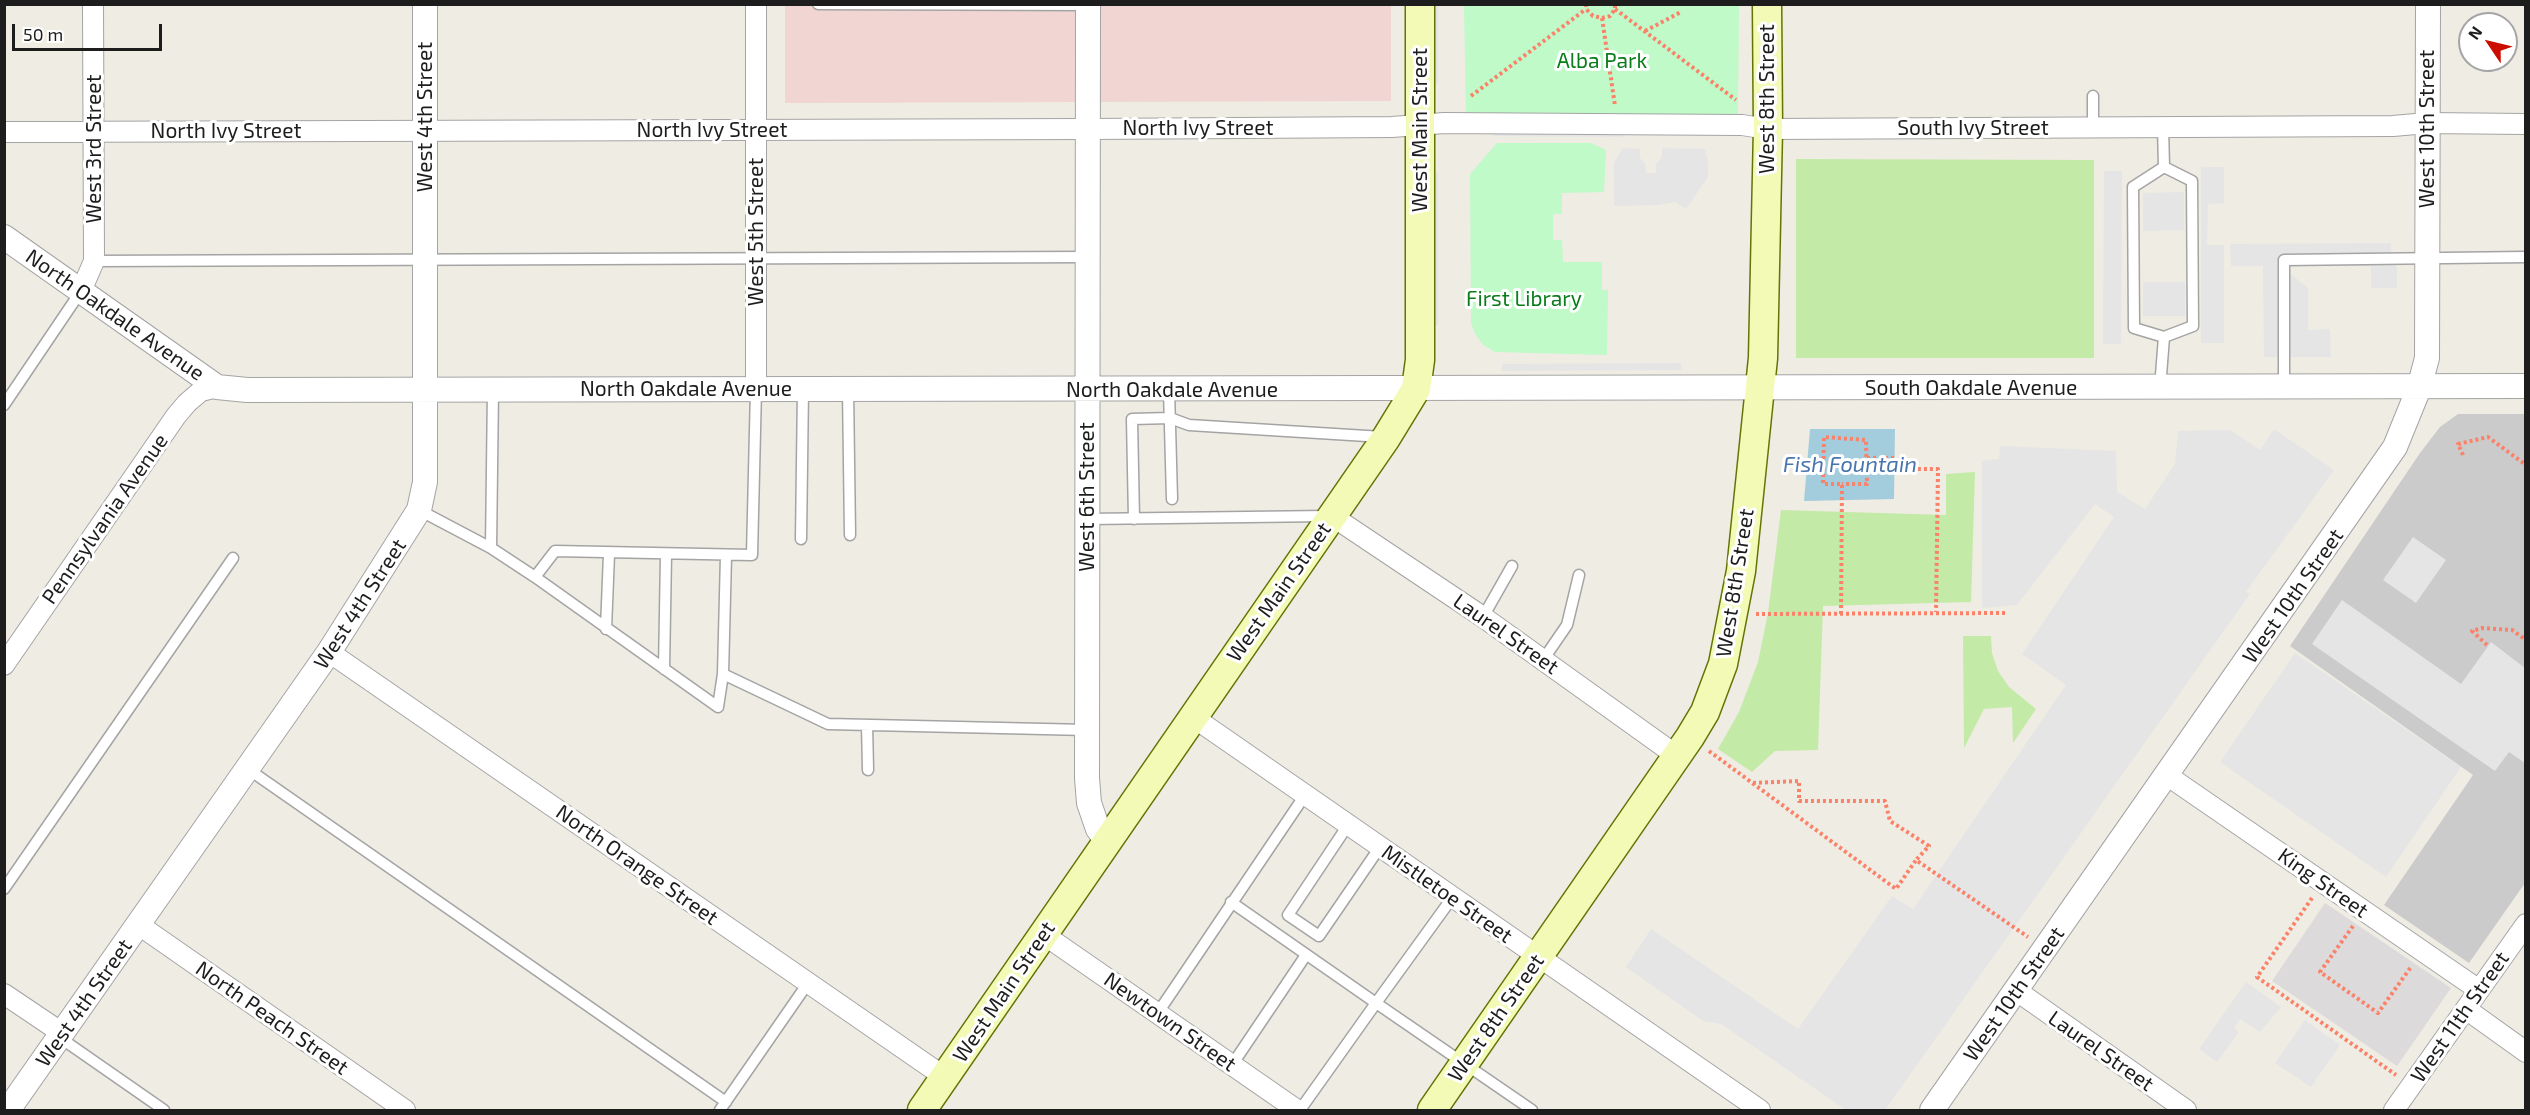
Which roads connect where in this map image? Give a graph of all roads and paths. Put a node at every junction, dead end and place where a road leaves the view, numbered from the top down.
1 (93, 4) edge
2 (425, 4) edge
3 (756, 4) edge
4 (818, 4) edge
5 (1420, 4) edge
6 (1767, 4) edge
7 (2428, 4) edge
8 (1088, 5) edge
9 (1586, 7) edge
10 (1615, 7) edge
11 (1681, 12) dead end
12 (1602, 18) junction
13 (1644, 31) junction
14 (1471, 96) dead end
15 (2093, 96) dead end
16 (1736, 100) dead end
17 (1616, 113) dead end
18 (2427, 123) junction
19 (2526, 124) edge
20 (1420, 125) junction
21 (2163, 127) junction
22 (2093, 128) junction
23 (1088, 129) junction
24 (1768, 129) junction
25 (756, 130) junction
26 (425, 131) junction
27 (4, 132) edge
28 (94, 132) junction
29 (2164, 167) junction
30 (4, 237) edge
31 (1088, 257) junction
32 (2526, 257) edge
33 (756, 258) junction
34 (2427, 258) junction
35 (425, 259) junction
36 (94, 261) junction
37 (81, 291) junction
38 (2163, 337) junction
39 (2526, 386) edge
40 (217, 387) junction
41 (756, 388) junction
42 (803, 388) junction
43 (1760, 388) junction
44 (2160, 388) junction
45 (2284, 388) junction
46 (2419, 388) junction
47 (493, 389) junction
48 (848, 389) junction
49 (1416, 389) junction
50 (425, 390) junction
51 (1169, 390) junction
52 (1087, 391) junction
53 (4, 405) edge
54 (1170, 418) junction
55 (1386, 438) junction
56 (2463, 455) dead end
57 (1867, 458) junction
58 (2526, 465) edge
59 (1842, 484) junction
60 (1172, 499) dead end
61 (419, 510) junction
62 (1332, 516) junction
63 (1088, 519) junction
64 (1134, 519) junction
65 (850, 535) dead end
66 (801, 539) dead end
67 (491, 548) junction
68 (609, 554) junction
69 (666, 555) junction
70 (726, 556) junction
71 (233, 558) dead end
72 (1512, 566) dead end
73 (1579, 575) dead end
74 (536, 577) junction
75 (1936, 612) junction
76 (2007, 613) dead end
77 (1735, 614) junction
78 (1841, 614) junction
79 (1483, 617) junction
80 (606, 628) junction
81 (2526, 640) edge
82 (2487, 645) dead end
83 (328, 652) junction
84 (1543, 660) junction
85 (4, 665) edge
86 (664, 669) junction
87 (723, 674) junction
88 (1193, 717) junction
89 (867, 725) junction
90 (1087, 730) junction
91 (1684, 747) junction
92 (248, 769) junction
93 (868, 770) dead end
94 (2168, 776) junction
95 (1752, 783) junction
96 (1305, 795) junction
97 (1348, 825) junction
98 (1107, 841) junction
99 (1380, 847) junction
100 (1916, 860) junction
101 (2323, 883) junction
102 (4, 889) edge
103 (1452, 898) junction
104 (1231, 902) junction
105 (2363, 911) junction
106 (2526, 924) edge
107 (139, 925) junction
108 (1043, 934) junction
109 (2046, 949) junction
110 (2422, 951) junction
111 (1306, 955) junction
112 (1537, 957) junction
113 (808, 983) junction
114 (2479, 990) junction
115 (2017, 991) junction
116 (4, 994) edge
117 (1377, 1003) junction
118 (2466, 1010) junction
119 (1157, 1014) junction
120 (60, 1035) junction
121 (2526, 1052) edge
122 (1464, 1064) junction
123 (1232, 1065) junction
124 (946, 1078) junction
125 (2412, 1086) junction
126 (723, 1106) edge
127 (8, 1110) edge
128 (164, 1110) edge
129 (405, 1110) edge
130 (922, 1110) edge
131 (1299, 1110) edge
132 (1432, 1110) edge
133 (1532, 1110) edge
134 (1760, 1110) edge
135 (1932, 1110) edge
136 (2186, 1110) edge
137 (2394, 1110) edge

1 - 28 street, West 3rd Street
2 - 26 street, West 4th Street
3 - 25 street, West 5th Street
4 - 8 lane
5 - 20 main road, West Main Street
6 - 24 main road, West 8th Street
7 - 18 street, West 10th Street
8 - 23 street, West 6th Street
9 - 12 path
9 - 14 path
10 - 12 path
10 - 13 path
11 - 13 path
12 - 17 path
13 - 16 path
15 - 22 lane
18 - 19 street, South Ivy Street
18 - 21 street, South Ivy Street
18 - 34 street, West 10th Street
20 - 23 street, North Ivy Street
20 - 24 street, South Ivy Street
20 - 49 main road, West Main Street
21 - 22 street, South Ivy Street
21 - 29 lane
22 - 24 street, South Ivy Street
23 - 25 street, North Ivy Street
23 - 31 street, West 6th Street
24 - 43 main road, West 8th Street
25 - 26 street, North Ivy Street
25 - 33 street, West 5th Street
26 - 28 street, North Ivy Street
26 - 35 street, West 4th Street
27 - 28 street, North Ivy Street
28 - 36 street, West 3rd Street
29 - 38 lane
29 - 38 lane
30 - 37 street, North Oakdale Avenue
31 - 33 lane
31 - 52 street, West 6th Street
32 - 34 lane
33 - 35 lane
33 - 41 street, West 5th Street
34 - 45 lane
34 - 46 street, West 10th Street
35 - 36 lane
35 - 50 street, West 4th Street
36 - 37 street, West 3rd Street
37 - 40 street, North Oakdale Avenue
37 - 53 lane
38 - 44 lane
39 - 46 street, South Oakdale Avenue
40 - 50 street, North Oakdale Avenue
40 - 85 street, Pennsylvania Avenue
41 - 42 street, North Oakdale Avenue
41 - 47 street, North Oakdale Avenue
41 - 70 lane
42 - 48 street, North Oakdale Avenue
42 - 66 lane
43 - 44 street, South Oakdale Avenue
43 - 49 street, South Oakdale Avenue
43 - 77 main road, West 8th Street
44 - 45 street, South Oakdale Avenue
45 - 46 street, South Oakdale Avenue
46 - 94 street, West 10th Street
47 - 50 street, North Oakdale Avenue
47 - 67 lane
48 - 52 street, North Oakdale Avenue
48 - 65 lane
49 - 51 street, North Oakdale Avenue
49 - 55 main road, West Main Street
50 - 61 street, West 4th Street
51 - 52 street, North Oakdale Avenue
51 - 54 lane
52 - 63 street, West 6th Street
54 - 55 lane
54 - 60 lane
54 - 64 lane
55 - 62 main road, West Main Street
56 - 58 path
57 - 59 path
57 - 59 path
57 - 75 path
59 - 78 path
61 - 67 lane
61 - 83 street, West 4th Street
62 - 64 lane
62 - 79 street, Laurel Street
62 - 88 main road, West Main Street
63 - 64 lane
63 - 90 street, West 6th Street
67 - 74 lane
68 - 69 lane
68 - 74 lane
68 - 80 lane
69 - 70 lane
69 - 86 lane
70 - 87 lane
71 - 102 lane
72 - 79 lane
73 - 84 lane
74 - 80 lane
75 - 76 path
75 - 78 path
77 - 78 path
77 - 91 main road, West 8th Street
79 - 84 street, Laurel Street
80 - 86 lane
81 - 82 path
83 - 92 street, West 4th Street
83 - 113 street, North Orange Street
84 - 91 street, Laurel Street
86 - 87 lane
87 - 89 lane
88 - 96 street, Mistletoe Street
88 - 98 main road, West Main Street
89 - 90 lane
89 - 93 lane
90 - 98 street, West 6th Street
91 - 95 path
91 - 112 main road, West 8th Street
92 - 107 street, West 4th Street
92 - 126 lane
94 - 101 street, King Street
94 - 109 street, West 10th Street
95 - 100 path
95 - 100 path
96 - 97 street, Mistletoe Street
96 - 104 lane
97 - 99 street, Mistletoe Street
97 - 99 lane
98 - 108 main road, West Main Street
99 - 103 street, Mistletoe Street
100 - 109 path
101 - 105 street, King Street
101 - 125 path
103 - 112 street, Mistletoe Street
103 - 117 lane
104 - 111 lane
104 - 119 lane
105 - 110 street, King Street
105 - 110 path
106 - 114 street, West 11th Street
107 - 120 street, West 4th Street
107 - 129 street, North Peach Street
108 - 119 street, Newtown Street
108 - 124 main road, West Main Street
109 - 115 street, West 10th Street
110 - 114 street, King Street
111 - 117 lane
111 - 123 lane
112 - 122 main road, West 8th Street
112 - 134 street, Mistletoe Street
113 - 124 street, North Orange Street
113 - 126 lane
114 - 118 street, West 11th Street
115 - 135 street, West 10th Street
115 - 136 street, Laurel Street
116 - 120 street
117 - 122 lane
117 - 131 lane
118 - 121 street
118 - 125 street, West 11th Street
119 - 123 street, Newtown Street
120 - 127 street, West 4th Street
120 - 128 lane
122 - 132 main road, West 8th Street
122 - 133 lane
123 - 131 street, Newtown Street
124 - 130 main road, West Main Street
125 - 137 street, West 11th Street

